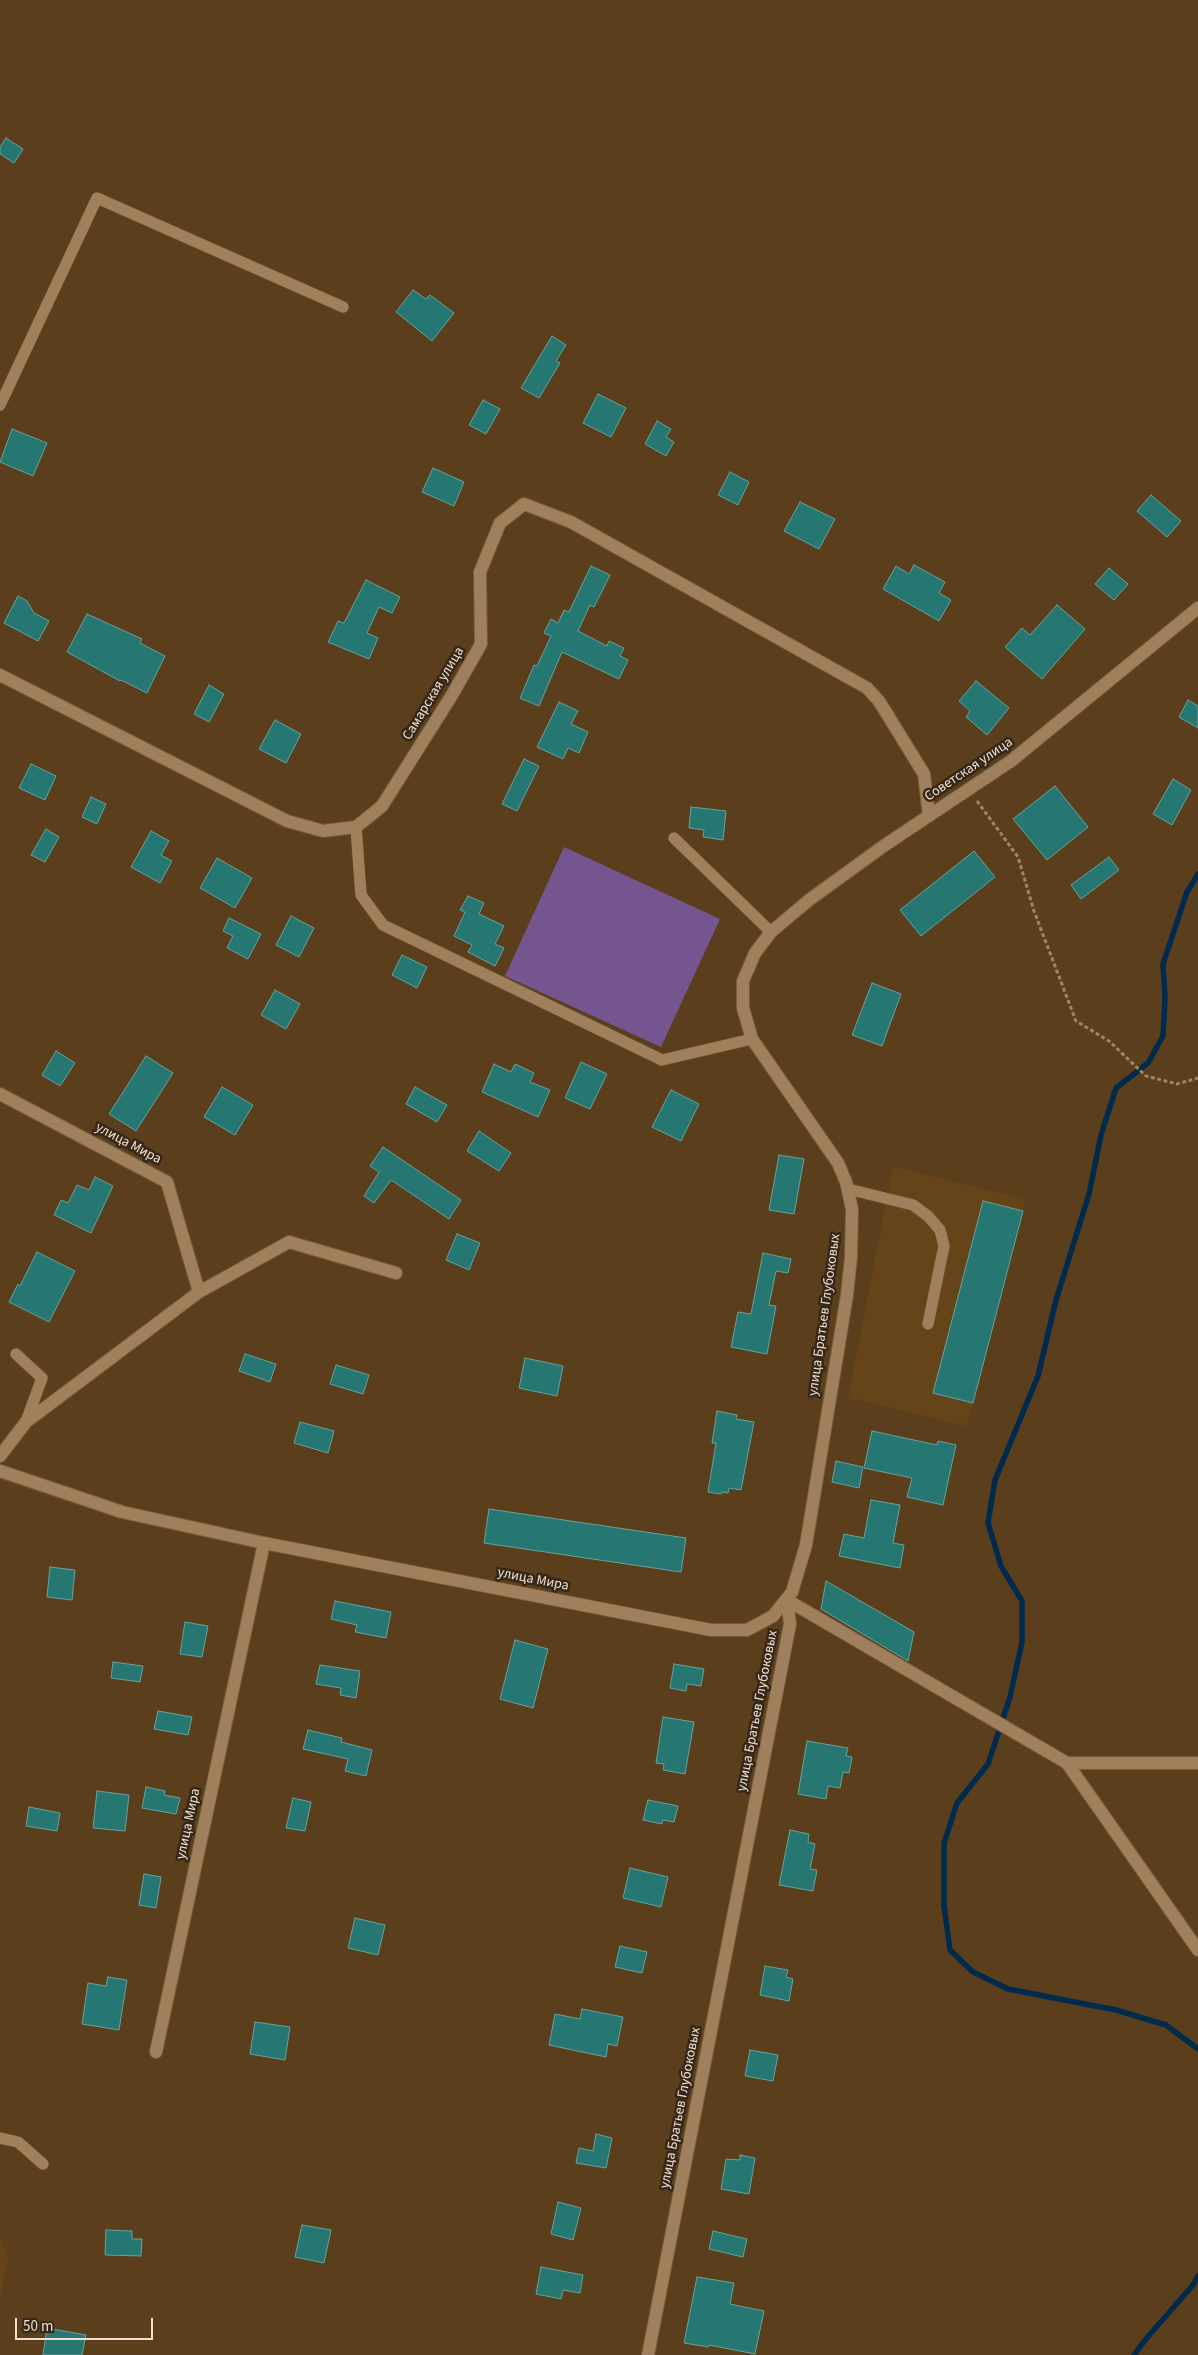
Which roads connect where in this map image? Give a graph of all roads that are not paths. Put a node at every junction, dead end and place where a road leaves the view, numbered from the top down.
1 (343, 307) dead end
2 (0, 406) edge
3 (1198, 608) edge
4 (0, 675) edge
5 (930, 816) junction
6 (356, 827) junction
7 (674, 838) dead end
8 (771, 932) junction
9 (755, 953) joint
10 (752, 1039) junction
11 (0, 1094) edge
12 (848, 1189) junction
13 (396, 1273) dead end
14 (199, 1292) junction
15 (928, 1324) dead end
16 (16, 1354) dead end
17 (26, 1422) junction
18 (0, 1456) edge
19 (0, 1471) edge
20 (264, 1543) junction
21 (787, 1600) junction
22 (1068, 1762) junction
23 (1198, 1763) edge
24 (1198, 1950) edge
25 (156, 2052) dead end
26 (0, 2138) edge
27 (43, 2164) dead end
28 (648, 2355) edge

1 - 2 lane
3 - 5 street, Советская улица
4 - 6 street
5 - 6 street, Самарская улица
5 - 8 street, Советская улица
6 - 10 lane
7 - 8 lane
8 - 9 street, Советская улица
9 - 10 street, улица Братьев Глубоковых
10 - 12 street, улица Братьев Глубоковых
11 - 14 street, улица Мира
12 - 15 lane
12 - 21 street, улица Братьев Глубоковых
13 - 14 street
14 - 17 street
16 - 17 lane
17 - 18 street
19 - 20 street, улица Мира
20 - 21 street, улица Мира
20 - 25 street, улица Мира
21 - 22 street
21 - 28 street, улица Братьев Глубоковых
22 - 23 street
22 - 24 street
26 - 27 lane

